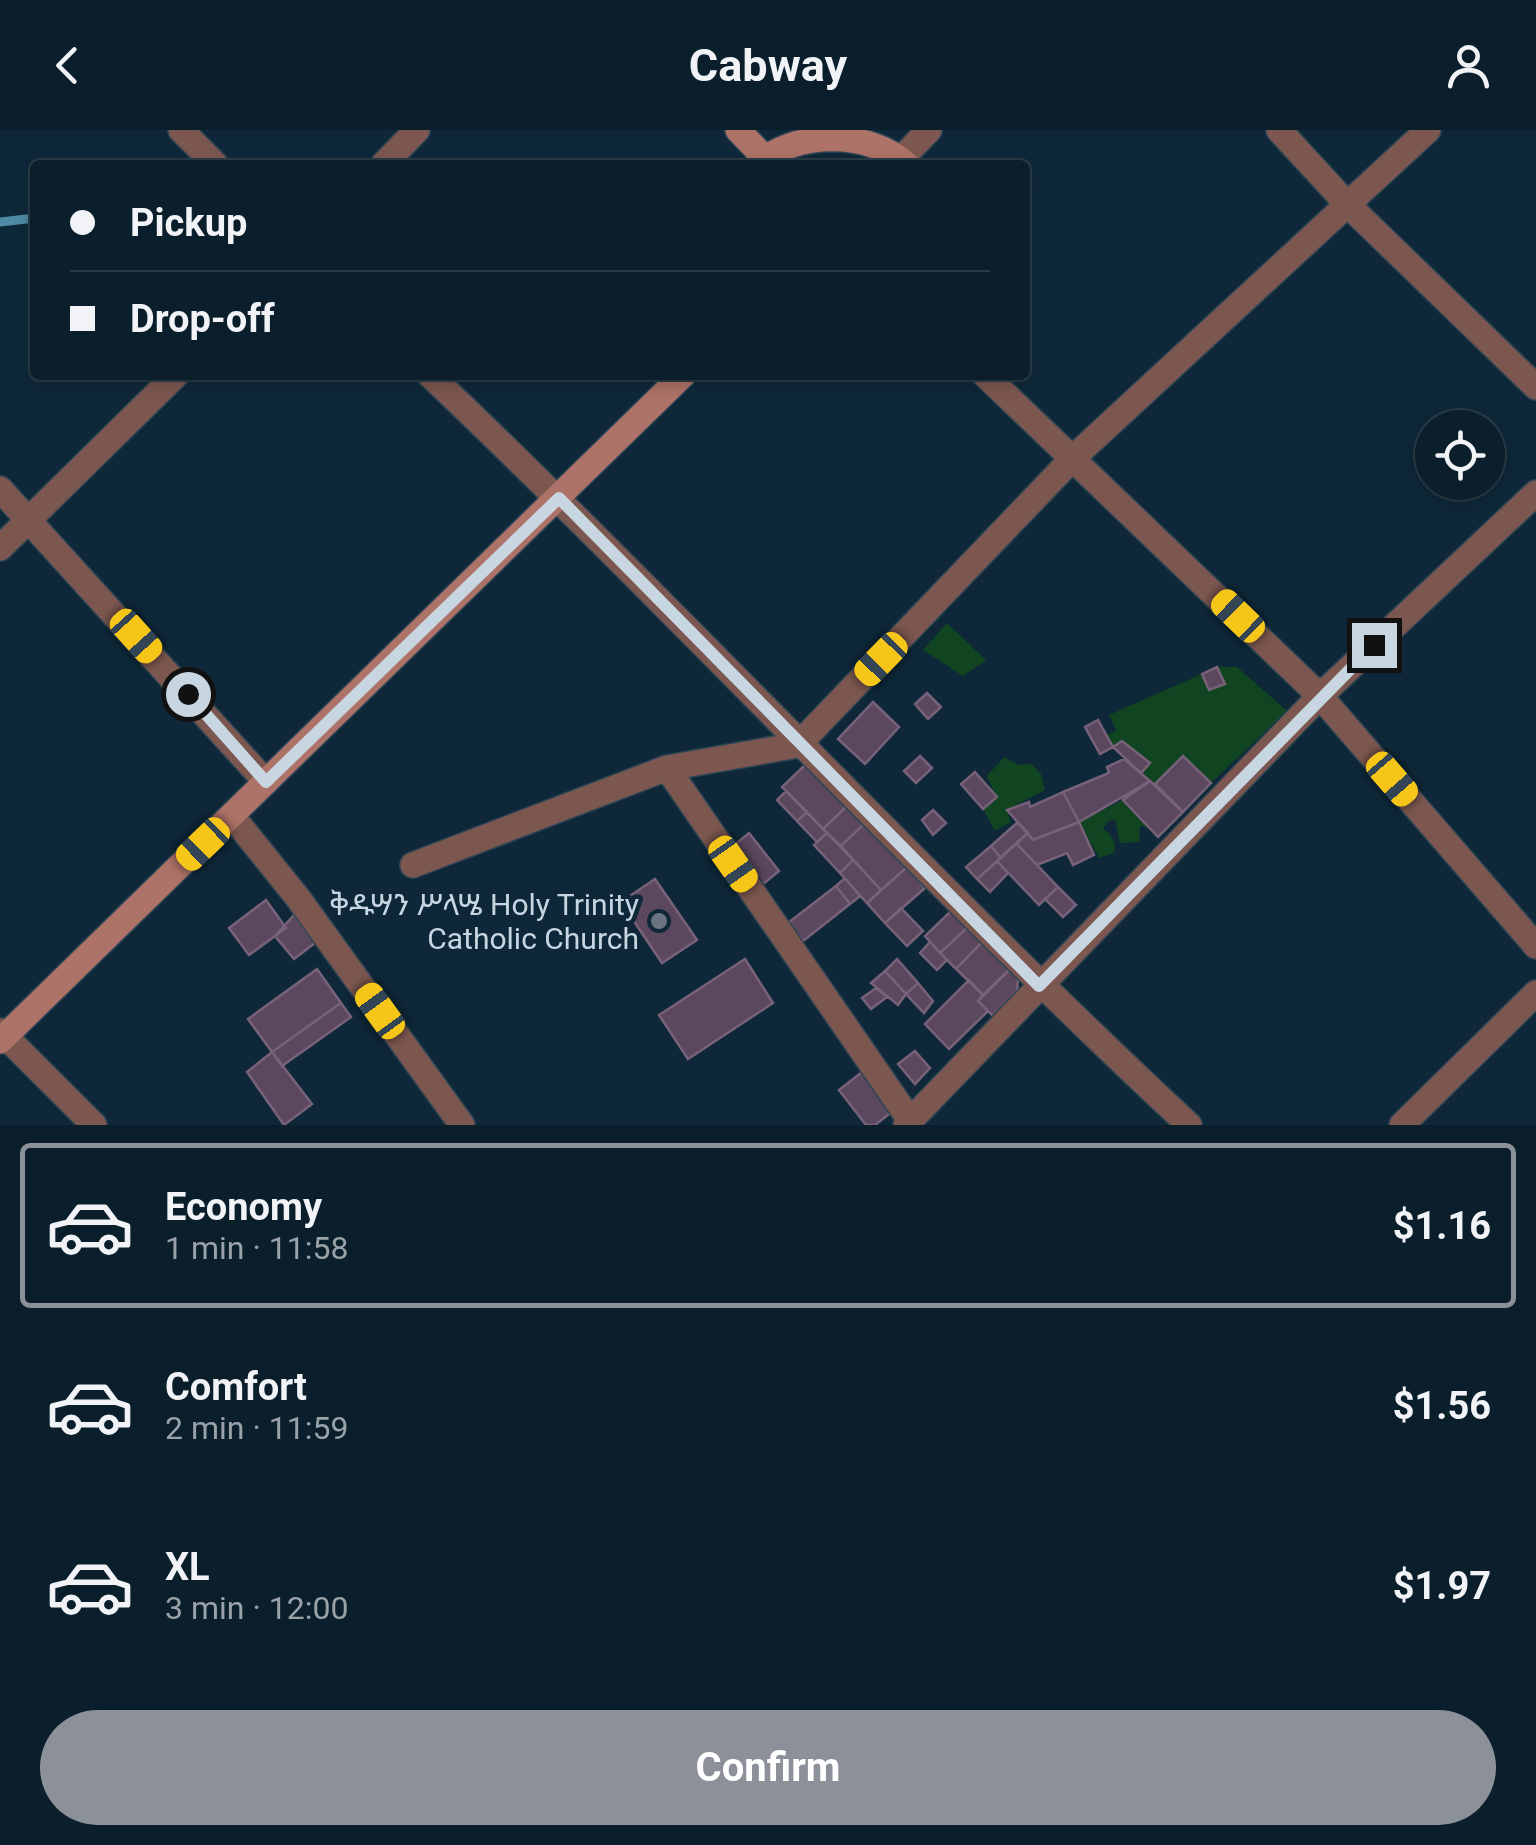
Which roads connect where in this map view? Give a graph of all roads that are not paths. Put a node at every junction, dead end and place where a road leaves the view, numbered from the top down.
1 (181, 130) edge
2 (417, 130) edge
3 (738, 130) edge
4 (929, 130) edge
5 (1279, 130) edge
6 (1428, 130) edge
7 (211, 160) edge
8 (388, 160) edge
9 (760, 160) edge
10 (762, 160) edge
11 (902, 160) edge
12 (906, 160) edge
13 (1348, 205) junction
14 (171, 380) edge
15 (435, 380) edge
16 (678, 380) edge
17 (990, 380) edge
18 (1536, 387) edge
19 (1074, 457) junction
20 (0, 489) edge
21 (1536, 493) edge
22 (559, 498) junction
23 (31, 519) junction
24 (0, 548) edge
25 (1320, 696) junction
26 (798, 745) junction
27 (667, 768) junction
28 (266, 782) junction
29 (232, 816) junction
30 (413, 865) dead end
31 (1536, 946) edge
32 (1039, 986) junction
33 (1536, 993) edge
34 (2, 1036) edge
35 (908, 1123) edge
36 (94, 1125) edge
37 (462, 1125) edge
38 (1188, 1125) edge
39 (1402, 1125) edge

1 - 7 street
2 - 8 street
3 - 9 street
4 - 12 street
5 - 13 street
6 - 13 street
10 - 11 street
13 - 18 street
13 - 19 street
14 - 23 street
15 - 22 street
16 - 22 street
17 - 19 street
19 - 25 street
19 - 26 street
20 - 23 street
21 - 25 street
22 - 26 street
22 - 28 street
23 - 24 street
23 - 28 street
25 - 31 street
25 - 32 street
26 - 27 street
26 - 32 street
27 - 30 street
27 - 35 street
28 - 29 street
29 - 34 street
29 - 37 street
32 - 35 street
32 - 38 street
33 - 39 street
34 - 36 street

